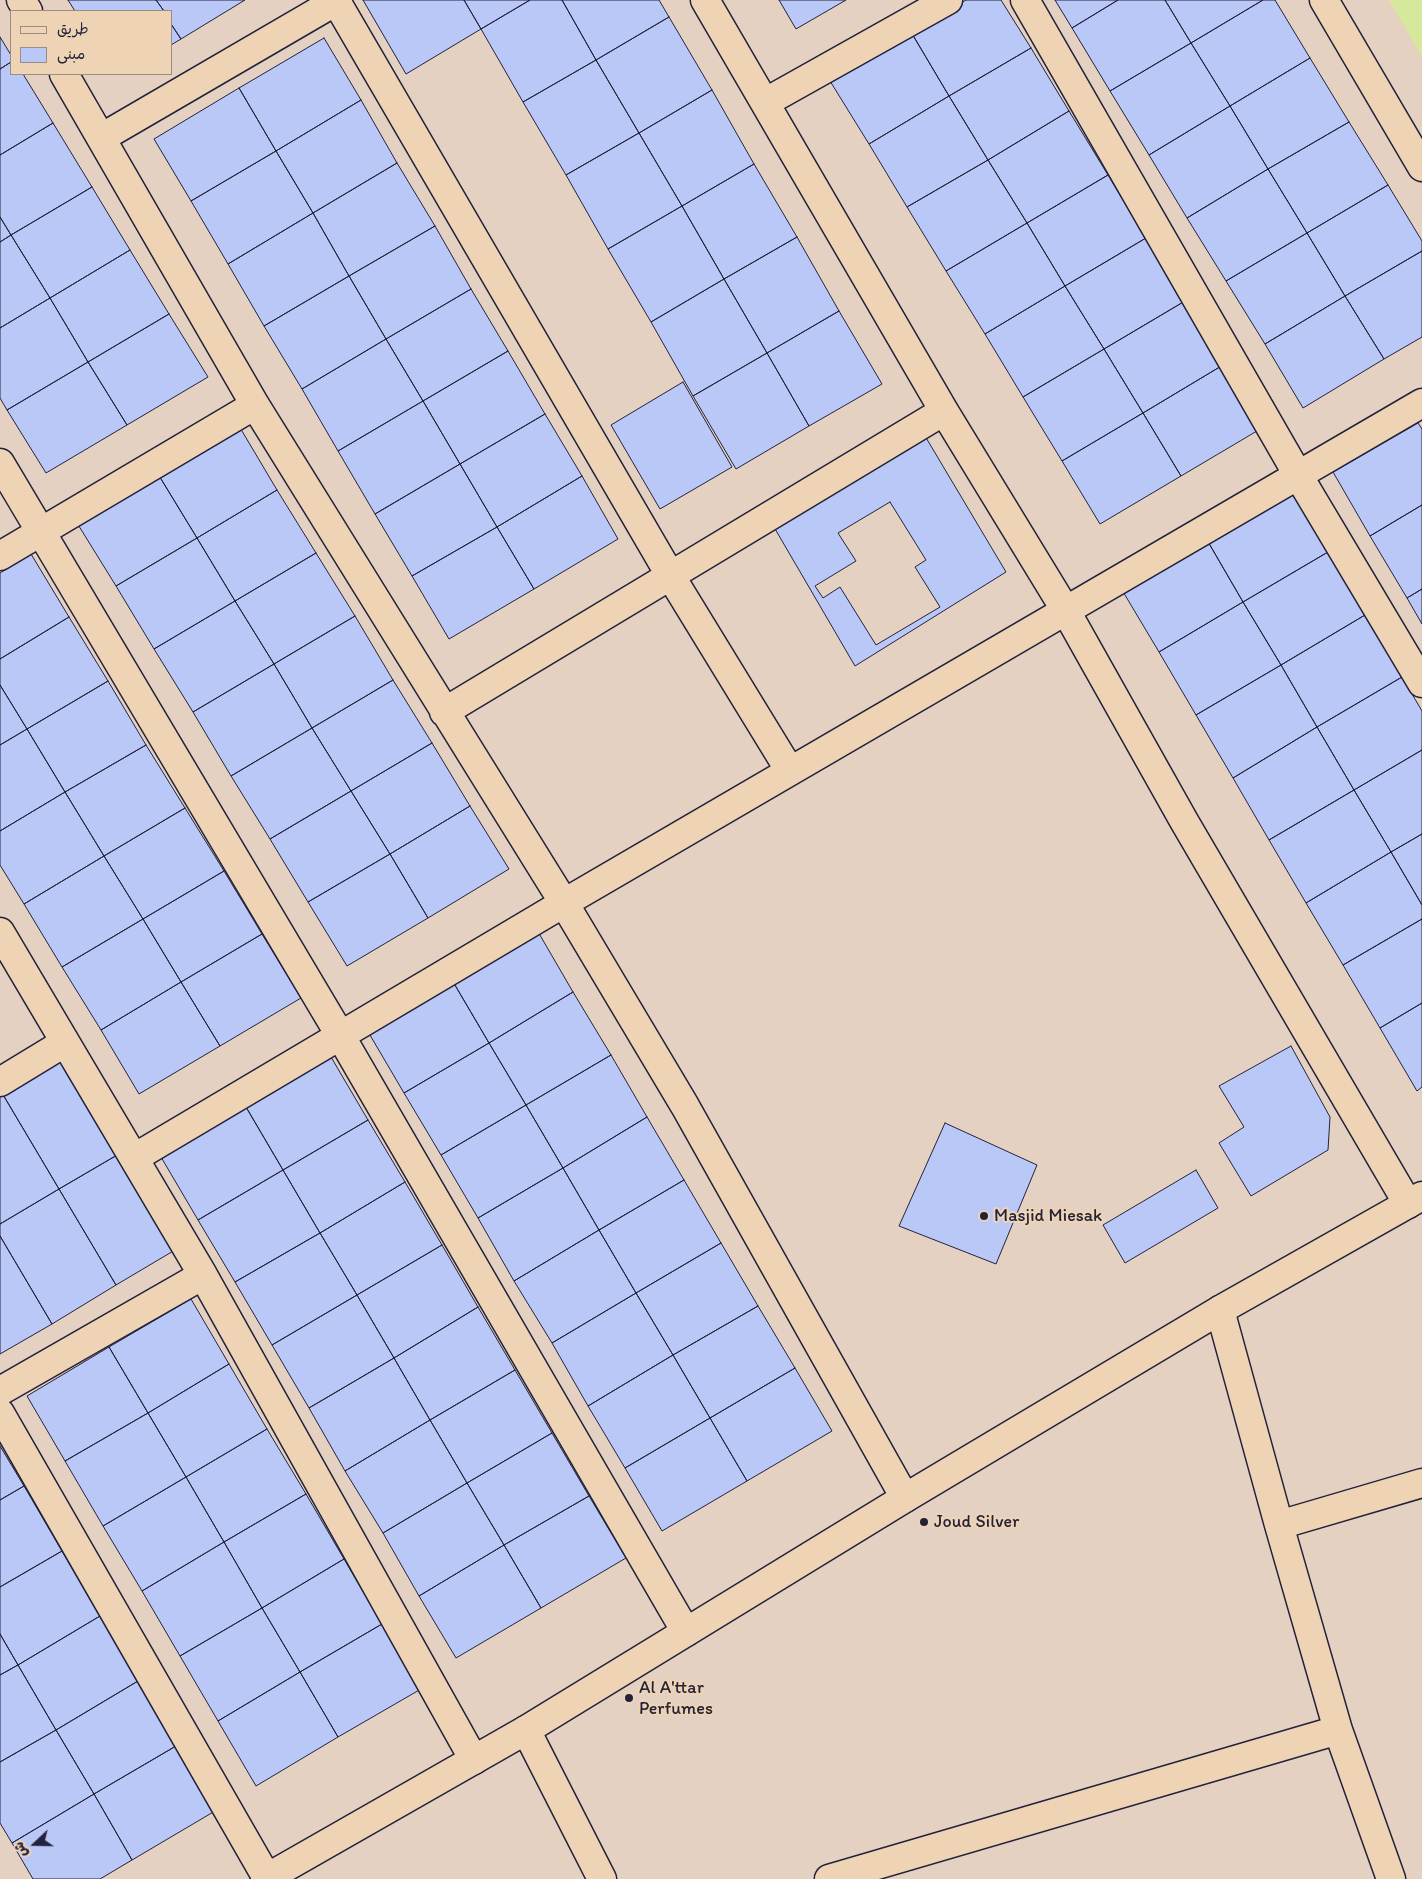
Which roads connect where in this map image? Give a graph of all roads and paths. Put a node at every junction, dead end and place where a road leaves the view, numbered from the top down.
1 (337, 0) edge
2 (705, 0) edge
3 (948, 0) edge
4 (1025, 0) edge
5 (1324, 0) edge
6 (65, 75) edge
7 (766, 102) junction
8 (101, 138) junction
9 (1422, 167) edge
10 (1422, 402) edge
11 (255, 405) junction
12 (944, 411) junction
13 (0, 463) edge
14 (1298, 475) junction
15 (41, 532) junction
16 (0, 556) edge
17 (670, 574) junction
18 (1066, 611) junction
19 (1422, 683) edge
20 (444, 712) junction
21 (790, 771) junction
22 (564, 903) junction
23 (0, 932) edge
24 (340, 1035) junction
25 (64, 1043) junction
26 (0, 1082) edge
27 (134, 1158) junction
28 (1415, 1200) edge
29 (203, 1275) junction
30 (1220, 1310) junction
31 (0, 1391) edge
32 (0, 1413) edge
33 (1422, 1483) edge
34 (905, 1498) junction
35 (1279, 1525) junction
36 (686, 1632) junction
37 (526, 1730) junction
38 (1338, 1730) junction
39 (474, 1760) junction
40 (279, 1876) edge
41 (602, 1879) edge
42 (829, 1879) edge
43 (1391, 1879) edge

1 - 8 street
1 - 17 street
2 - 7 street
3 - 7 street
4 - 14 street
5 - 9 street
6 - 8 street
7 - 12 street
8 - 11 street
10 - 14 street
11 - 15 street
11 - 20 street
12 - 17 street
12 - 18 street
13 - 15 street
14 - 18 street
14 - 19 street
15 - 16 street
15 - 24 street
17 - 20 street
17 - 21 street
18 - 21 street
18 - 28 street
20 - 22 street
21 - 22 street
22 - 24 street
22 - 34 street
23 - 25 street
24 - 27 street
24 - 36 street
25 - 26 street
25 - 27 street
27 - 29 street
28 - 30 street
29 - 31 street
29 - 39 street
30 - 34 street
30 - 35 street
32 - 40 street
33 - 35 street
34 - 36 street
35 - 38 street
36 - 37 street
37 - 39 street
37 - 41 street
38 - 42 street
38 - 43 street
39 - 40 street

